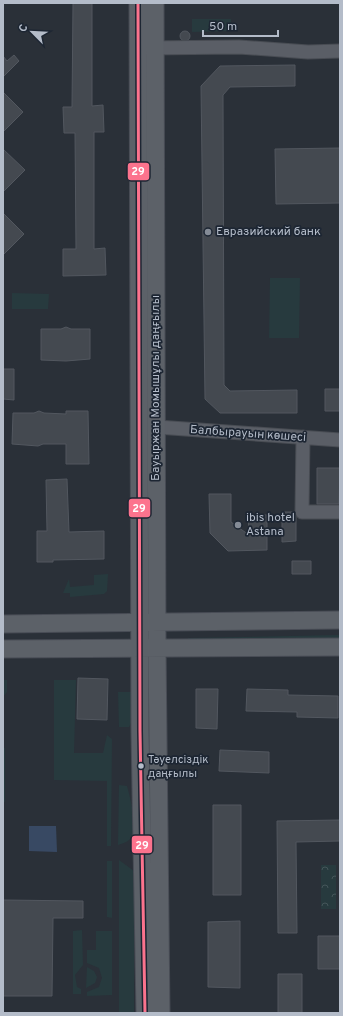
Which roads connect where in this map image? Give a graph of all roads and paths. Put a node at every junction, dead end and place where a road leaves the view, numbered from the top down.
1 (138, 3) edge
2 (155, 3) edge
3 (147, 48) junction
4 (340, 51) edge
5 (157, 427) junction
6 (303, 437) junction
7 (340, 440) edge
8 (340, 512) edge
9 (340, 620) edge
10 (157, 622) junction
11 (140, 623) junction
12 (3, 624) edge
13 (340, 647) edge
14 (157, 648) junction
15 (3, 649) edge
16 (140, 649) junction
17 (145, 1013) edge
18 (161, 1013) edge

1 - 3 main road, Бауыржан Момышұлы даңғылы
2 - 3 main road, Бауыржан Момышұлы даңғылы
3 - 4 street
3 - 5 main road, Бауыржан Момышұлы даңғылы
3 - 11 main road, Бауыржан Момышұлы даңғылы
5 - 6 street, Балбырауын көшесі
5 - 10 main road, Бауыржан Момышұлы даңғылы
6 - 7 street, Балбырауын көшесі
6 - 8 street
9 - 10 main road
10 - 11 main road
10 - 14 main road, Бауыржан Момышұлы даңғылы
11 - 12 main road
11 - 16 main road, Бауыржан Момышұлы даңғылы
13 - 14 main road
14 - 16 main road
14 - 18 main road, Бауыржан Момышұлы даңғылы
15 - 16 main road
16 - 17 main road, Бауыржан Момышұлы даңғылы

